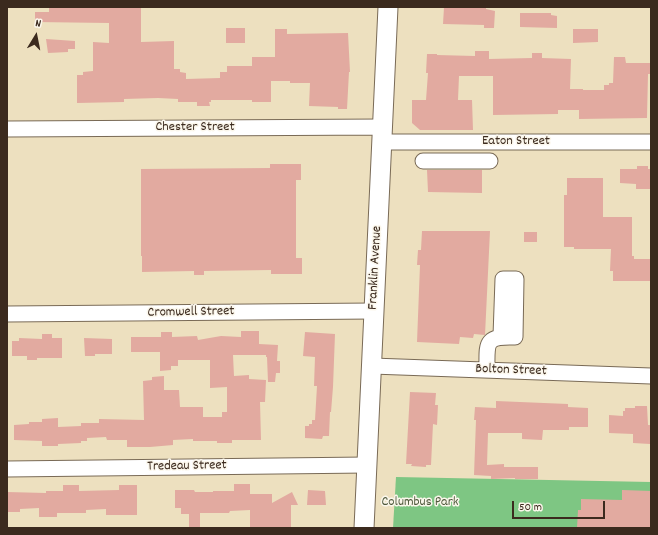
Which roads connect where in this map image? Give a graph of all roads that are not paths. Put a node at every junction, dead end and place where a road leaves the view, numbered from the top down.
1 (388, 7) edge
2 (7, 129) edge
3 (382, 134) junction
4 (651, 142) edge
5 (423, 161) dead end
6 (490, 161) dead end
7 (374, 311) junction
8 (7, 314) edge
9 (501, 336) dead end
10 (372, 366) junction
11 (487, 370) junction
12 (651, 376) edge
13 (367, 465) junction
14 (7, 469) edge
15 (364, 528) edge

1 - 3 main road, Franklin Avenue
2 - 3 street, Chester Street
3 - 4 street, Eaton Street
3 - 7 main road, Franklin Avenue
5 - 6 street
7 - 8 street, Cromwell Street
7 - 10 main road, Franklin Avenue
9 - 11 street
10 - 11 street, Bolton Street
10 - 13 main road, Franklin Avenue
11 - 12 street, Bolton Street
13 - 14 street, Tredeau Street
13 - 15 main road, Franklin Avenue

